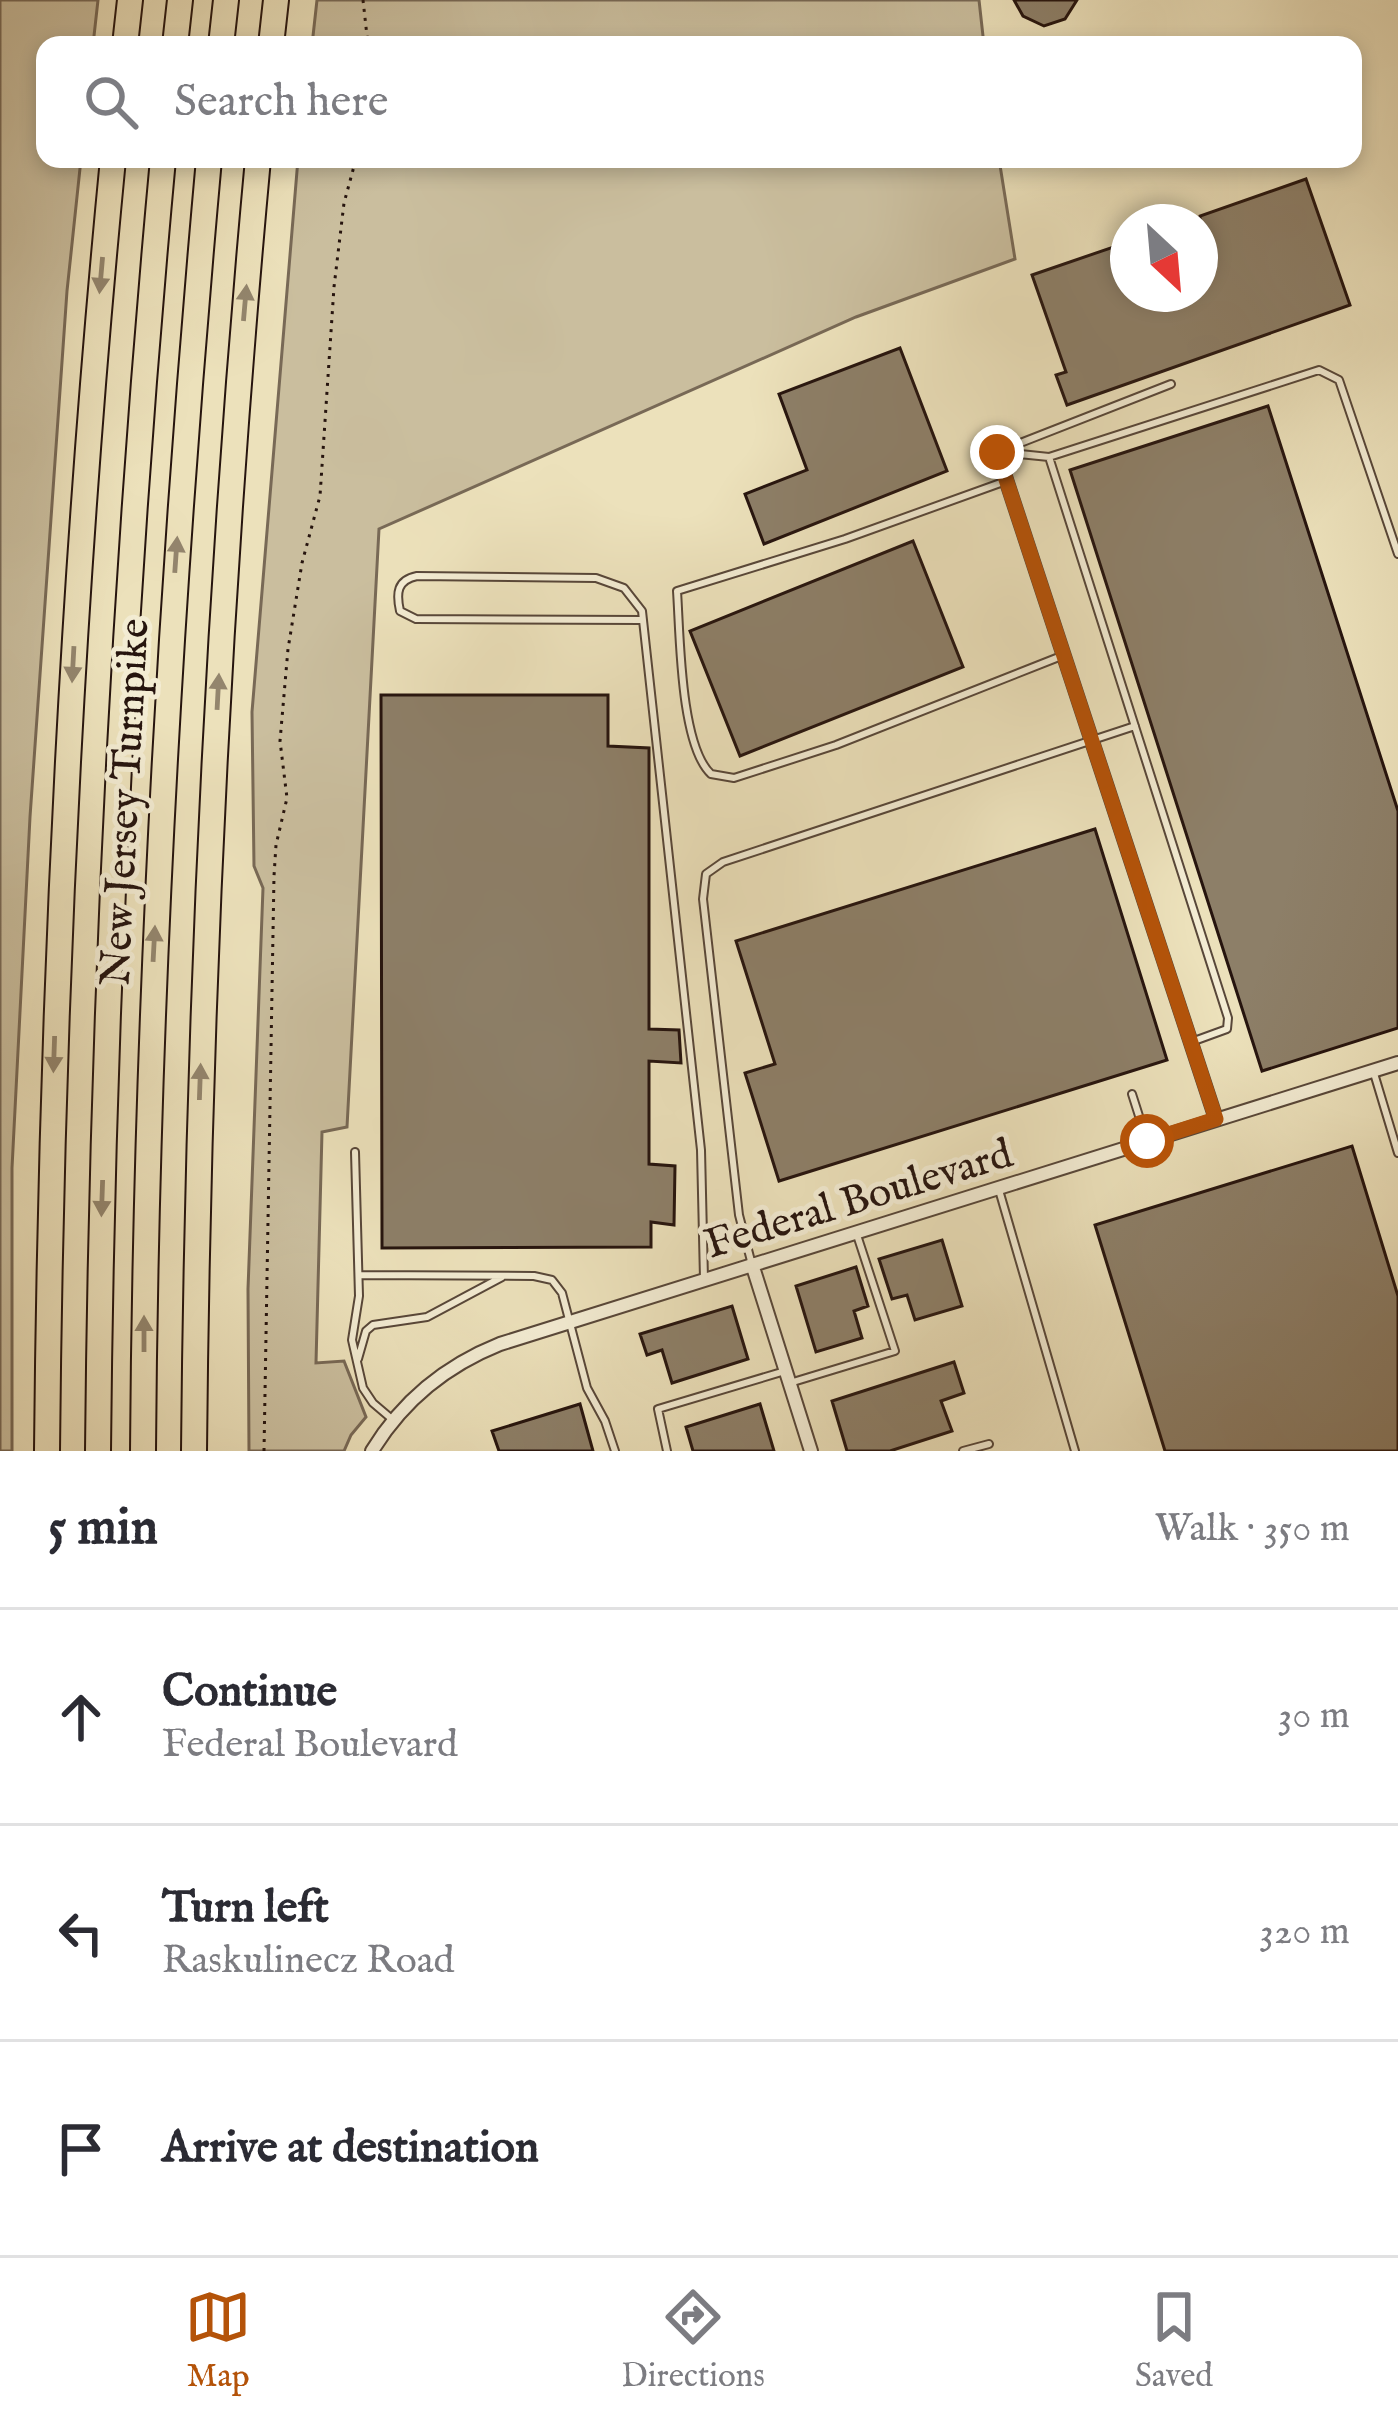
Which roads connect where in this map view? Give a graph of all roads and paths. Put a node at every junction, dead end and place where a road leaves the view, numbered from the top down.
1 (130, 0) edge
2 (180, 0) edge
3 (226, 0) edge
4 (276, 0) edge
5 (363, 0) edge
6 (126, 36) edge
7 (176, 36) edge
8 (222, 36) edge
9 (272, 36) edge
10 (367, 36) edge
11 (111, 168) edge
12 (162, 168) edge
13 (207, 168) edge
14 (257, 168) edge
15 (354, 168) edge
16 (1171, 384) dead end
17 (997, 452) junction
18 (1049, 457) junction
19 (1006, 481) junction
20 (1398, 554) edge
21 (643, 620) junction
22 (1064, 655) junction
23 (1135, 726) junction
24 (1091, 741) junction
25 (1191, 1042) junction
26 (1398, 1063) edge
27 (1373, 1070) junction
28 (1132, 1094) dead end
29 (1216, 1119) junction
30 (1147, 1141) junction
31 (355, 1152) dead end
32 (1398, 1153) edge
33 (998, 1188) junction
34 (856, 1232) junction
35 (752, 1264) junction
36 (358, 1275) junction
37 (504, 1276) junction
38 (704, 1280) junction
39 (571, 1321) junction
40 (358, 1363) junction
41 (788, 1377) junction
42 (393, 1420) junction
43 (989, 1444) dead end
44 (47, 1451) edge
45 (98, 1451) edge
46 (143, 1451) edge
47 (194, 1451) edge
48 (264, 1451) edge
49 (372, 1451) edge
50 (615, 1451) edge
51 (668, 1451) edge
52 (811, 1451) edge
53 (963, 1451) edge
54 (1075, 1451) edge

1 - 6 highway
2 - 7 highway
3 - 8 highway
4 - 9 highway
5 - 10 path
11 -> 44 highway, New Jersey Turnpike
12 -> 45 highway, New Jersey Turnpike
46 -> 13 highway, New Jersey Turnpike
47 -> 14 highway, New Jersey Turnpike
15 - 48 path
16 - 17 lane
17 - 18 lane
17 - 19 street
18 - 20 lane
18 - 23 lane
19 - 22 street
19 - 22 lane
21 - 21 lane
21 - 38 lane
22 - 24 street
23 - 24 lane
23 - 25 lane
24 - 25 street
24 - 35 lane
25 - 29 street
26 - 27 street, Federal Boulevard
27 - 29 street, Federal Boulevard
27 - 32 lane
28 - 30 lane
29 - 30 street, Federal Boulevard
30 - 33 street, Federal Boulevard
31 - 36 lane
33 - 34 street, Federal Boulevard
33 - 54 lane
34 - 35 street, Federal Boulevard
34 - 41 lane
35 - 38 street, Federal Boulevard
35 - 41 street
36 - 37 lane
36 - 40 lane
37 - 39 lane
37 - 40 lane
38 - 39 street, Federal Boulevard
39 - 42 street, Federal Boulevard
39 - 50 lane
40 - 42 lane
41 - 51 lane
41 - 52 street
42 - 49 street, Federal Boulevard
43 - 53 lane

